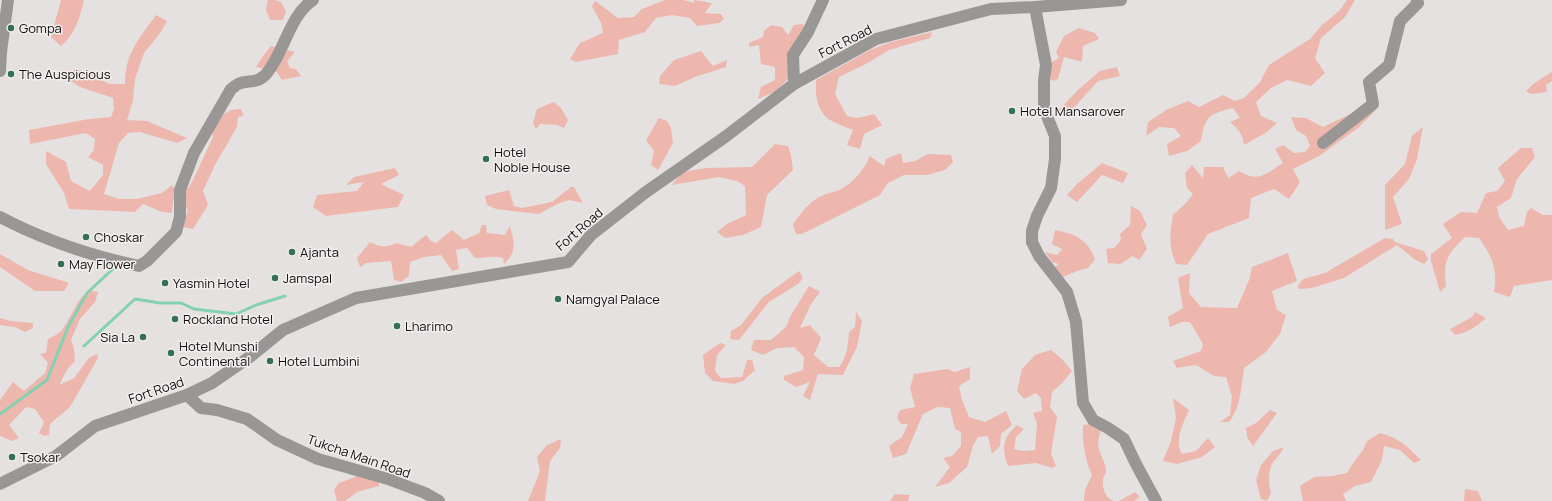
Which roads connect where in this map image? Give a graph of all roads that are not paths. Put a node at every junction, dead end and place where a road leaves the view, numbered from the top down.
1 (8, 0) edge
2 (313, 0) edge
3 (823, 0) edge
4 (1121, 0) edge
5 (1417, 0) edge
6 (1035, 7) junction
7 (0, 71) edge
8 (794, 84) junction
9 (1323, 143) dead end
10 (0, 217) edge
11 (187, 395) junction
12 (0, 484) edge
13 (439, 501) edge
14 (1156, 501) edge

1 - 7 street
2 - 10 street
3 - 8 street
4 - 6 street, Fort Road
5 - 9 street
6 - 8 street, Fort Road
6 - 14 street
8 - 11 street, Fort Road
11 - 12 street, Fort Road
11 - 13 street, Tukcha Main Road

